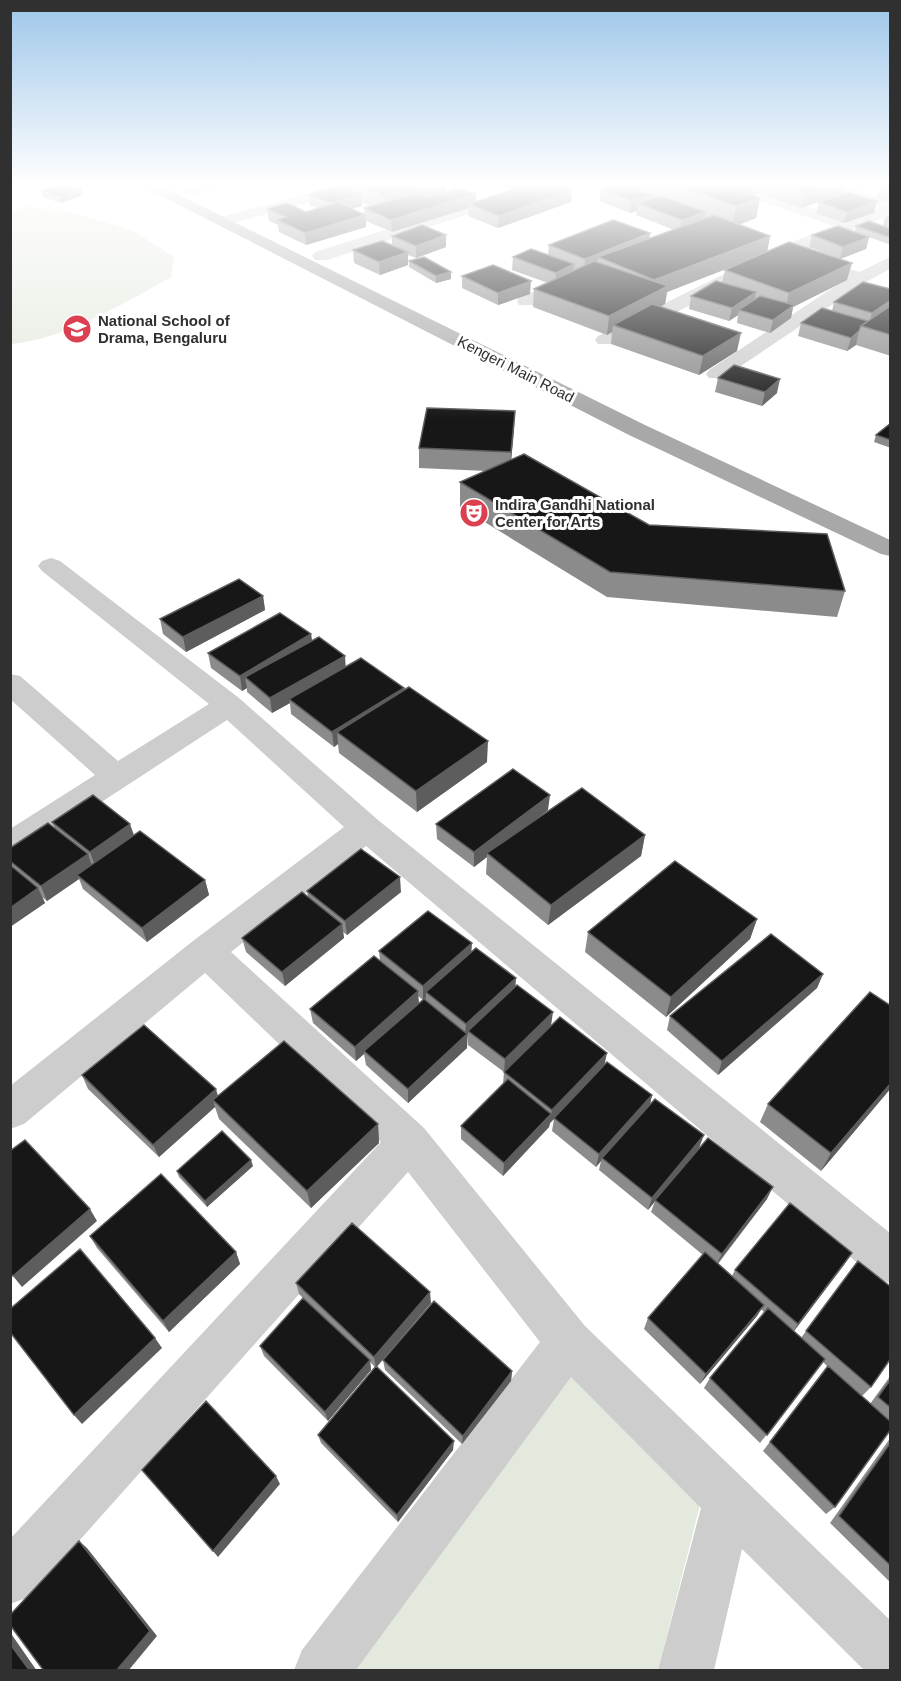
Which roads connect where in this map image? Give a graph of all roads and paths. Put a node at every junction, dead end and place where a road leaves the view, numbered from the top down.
1 (313, 261) edge
2 (332, 261) edge
3 (764, 261) edge
4 (814, 261) edge
5 (891, 262) edge
6 (592, 273) edge
7 (860, 278) junction
8 (526, 301) edge
9 (605, 340) edge
10 (716, 374) edge
11 (669, 424) dead end
12 (891, 549) edge
13 (51, 566) dead end
14 (10, 683) edge
15 (229, 705) junction
16 (117, 777) junction
17 (366, 828) junction
18 (10, 845) edge
19 (206, 951) junction
20 (10, 1111) edge
21 (409, 1141) junction
22 (891, 1261) edge
23 (569, 1342) junction
24 (729, 1498) junction
25 (10, 1578) edge
26 (891, 1658) edge
27 (322, 1671) edge
28 (686, 1671) edge

1 - 12 main road, Kengeri Main Road
2 - 11 main road, Kengeri Main Road
3 - 9 street
4 - 7 street
5 - 7 street
6 - 8 street
7 - 10 street
13 - 15 street
14 - 16 street
15 - 16 street
15 - 17 street
16 - 18 street
17 - 19 street
17 - 22 street
19 - 20 street
19 - 21 street
21 - 23 street
21 - 25 street
23 - 24 street
23 - 27 street
24 - 26 street
24 - 28 street

